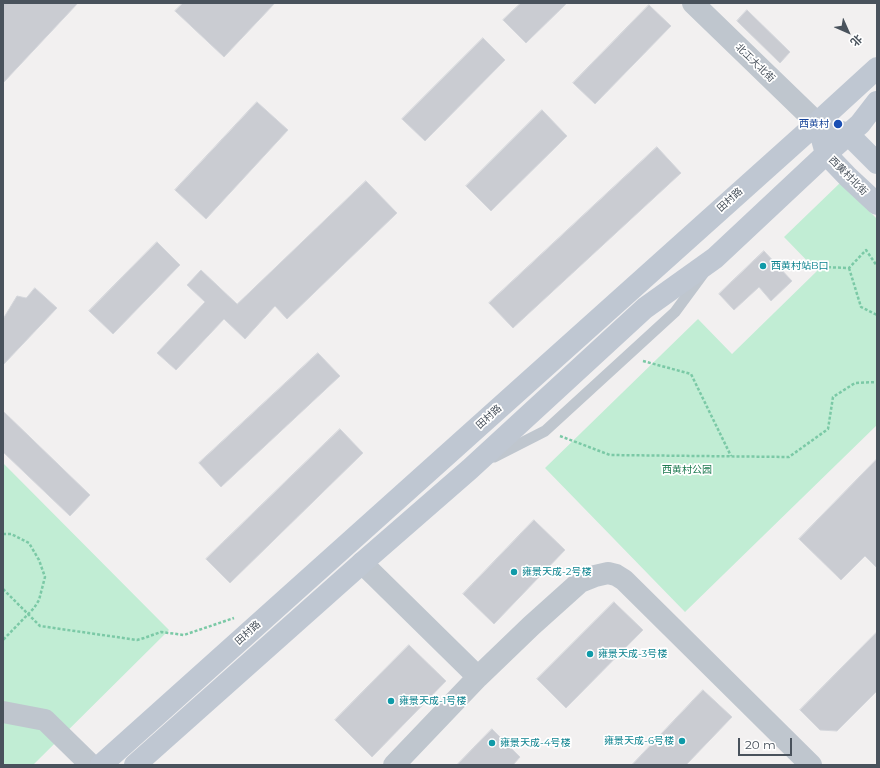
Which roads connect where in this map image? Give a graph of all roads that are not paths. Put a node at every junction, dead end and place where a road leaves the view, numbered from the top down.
1 (693, 3) edge
2 (877, 68) edge
3 (877, 102) edge
4 (817, 123) junction
5 (862, 124) edge
6 (826, 154) junction
7 (877, 163) edge
8 (877, 204) edge
9 (715, 258) junction
10 (470, 470) junction
11 (362, 563) junction
12 (478, 677) junction
13 (3, 712) edge
14 (91, 765) edge
15 (101, 765) edge
16 (135, 765) edge
17 (394, 765) edge
18 (811, 765) edge

1 - 4 street, 北工大北街
2 - 4 main road, 田村路
3 - 5 main road
4 - 5 main road
4 - 6 main road, 西黄村北街
4 - 15 main road, 田村路
5 - 6 main road
5 - 7 main road
6 - 8 main road, 西黄村北街
6 - 9 main road
9 - 10 main road
9 - 10 lane
10 - 11 main road
11 - 12 street
11 - 16 main road
12 - 17 street
12 - 18 street
13 - 14 street

